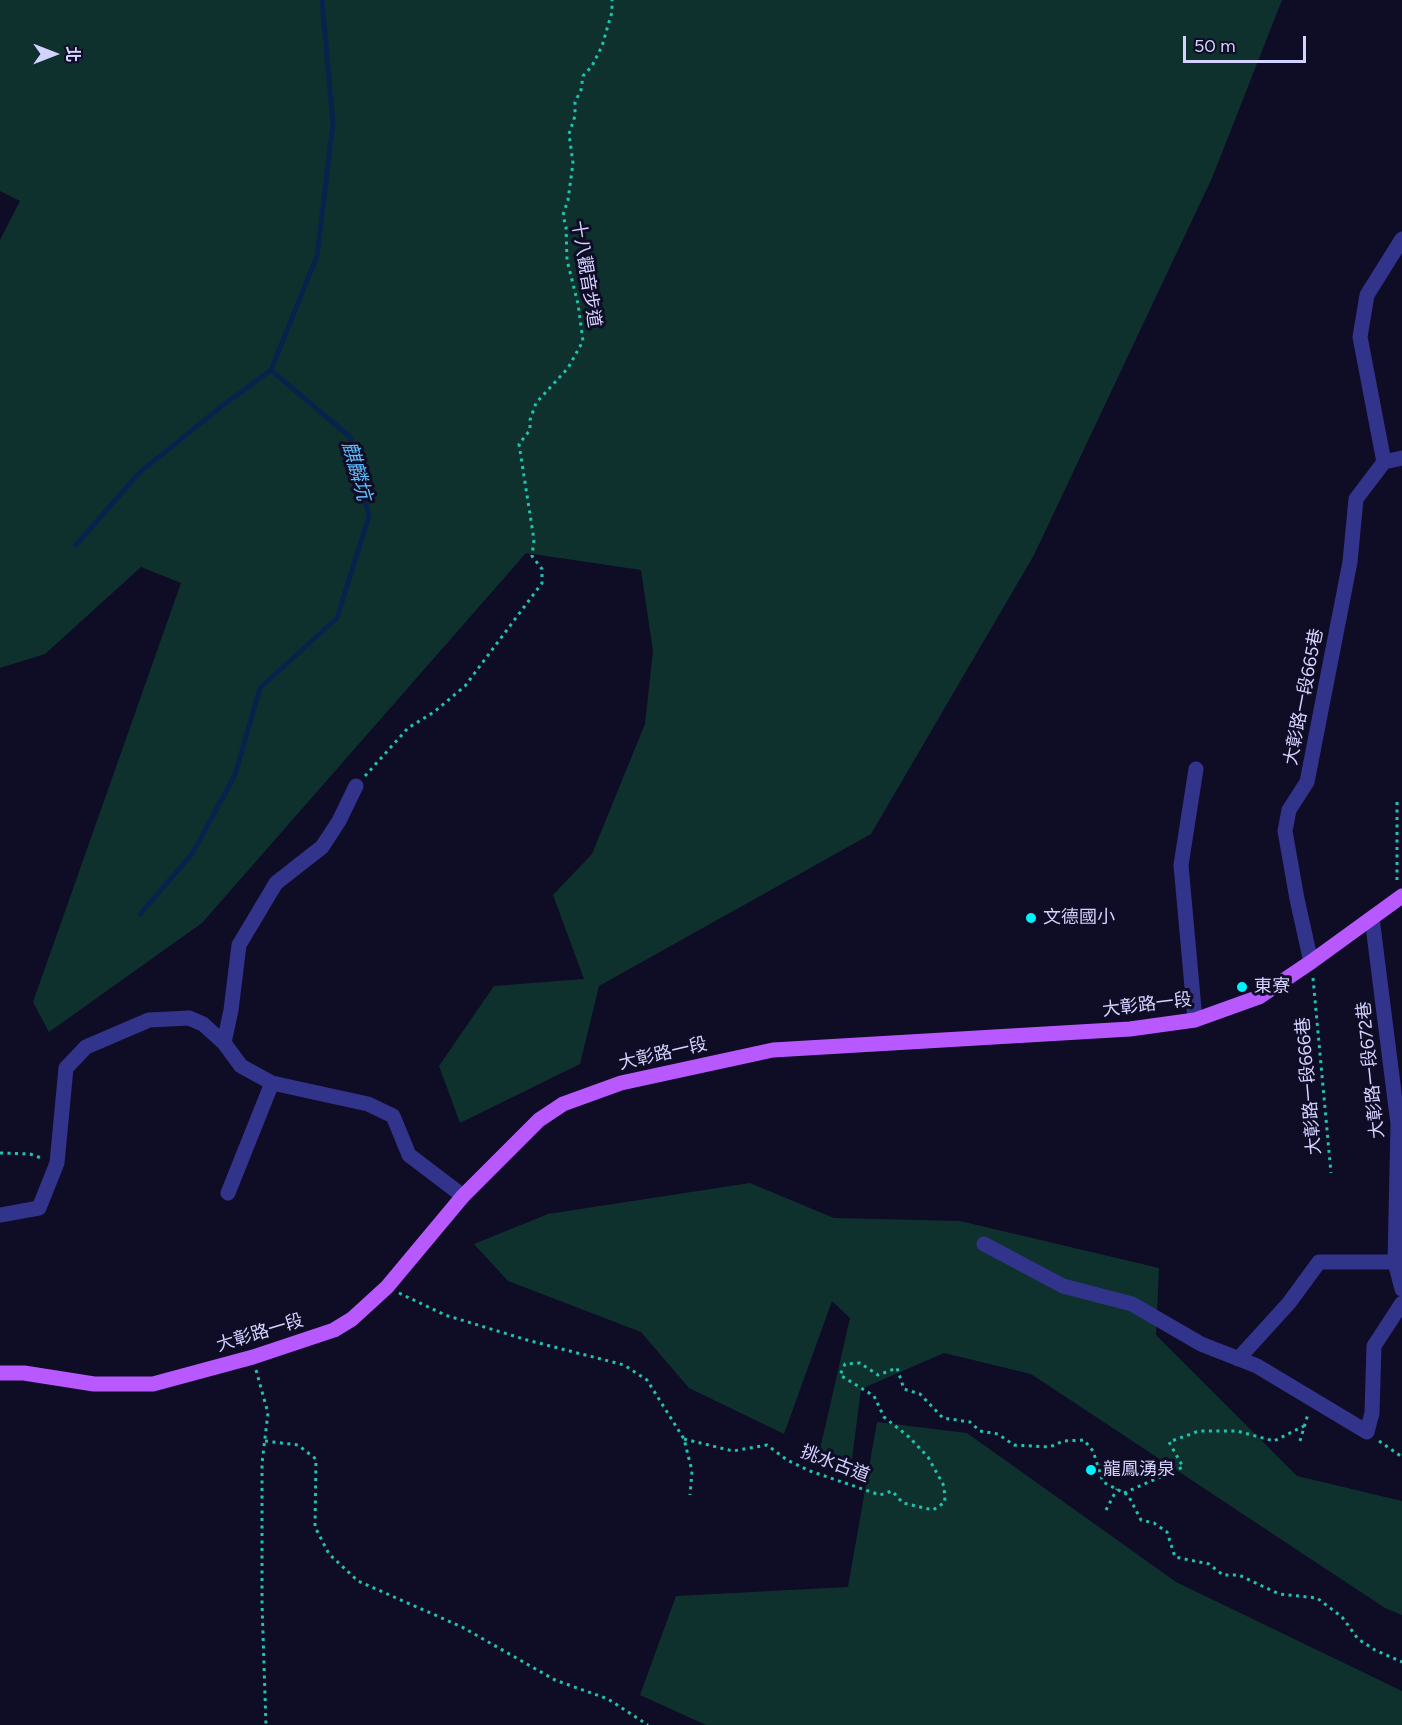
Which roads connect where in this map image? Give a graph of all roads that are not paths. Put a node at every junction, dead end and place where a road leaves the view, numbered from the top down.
1 (1402, 239) edge
2 (1402, 458) edge
3 (1384, 462) junction
4 (1196, 769) dead end
5 (356, 786) road end
6 (1400, 898) edge
7 (1372, 918) junction
8 (1311, 962) junction
9 (1194, 1020) junction
10 (224, 1043) junction
11 (272, 1083) junction
12 (228, 1193) dead end
13 (463, 1196) junction
14 (0, 1215) edge
15 (984, 1244) dead end
16 (1395, 1262) junction
17 (1402, 1289) edge
18 (1402, 1303) edge
19 (1238, 1359) junction
20 (0, 1373) edge

1 - 3 lane
2 - 3 lane
3 - 8 lane, 大彰路一段665巷
4 - 9 lane
5 - 10 lane
6 - 7 main road, 大彰路一段
7 - 8 main road, 大彰路一段
7 - 16 lane, 大彰路一段672巷
8 - 9 main road, 大彰路一段
9 - 13 main road, 大彰路一段
10 - 11 lane
10 - 14 lane
11 - 12 lane
11 - 13 lane
13 - 20 main road, 大彰路一段
15 - 19 lane
16 - 17 lane, 大彰路一段672巷
16 - 19 lane
18 - 19 lane

